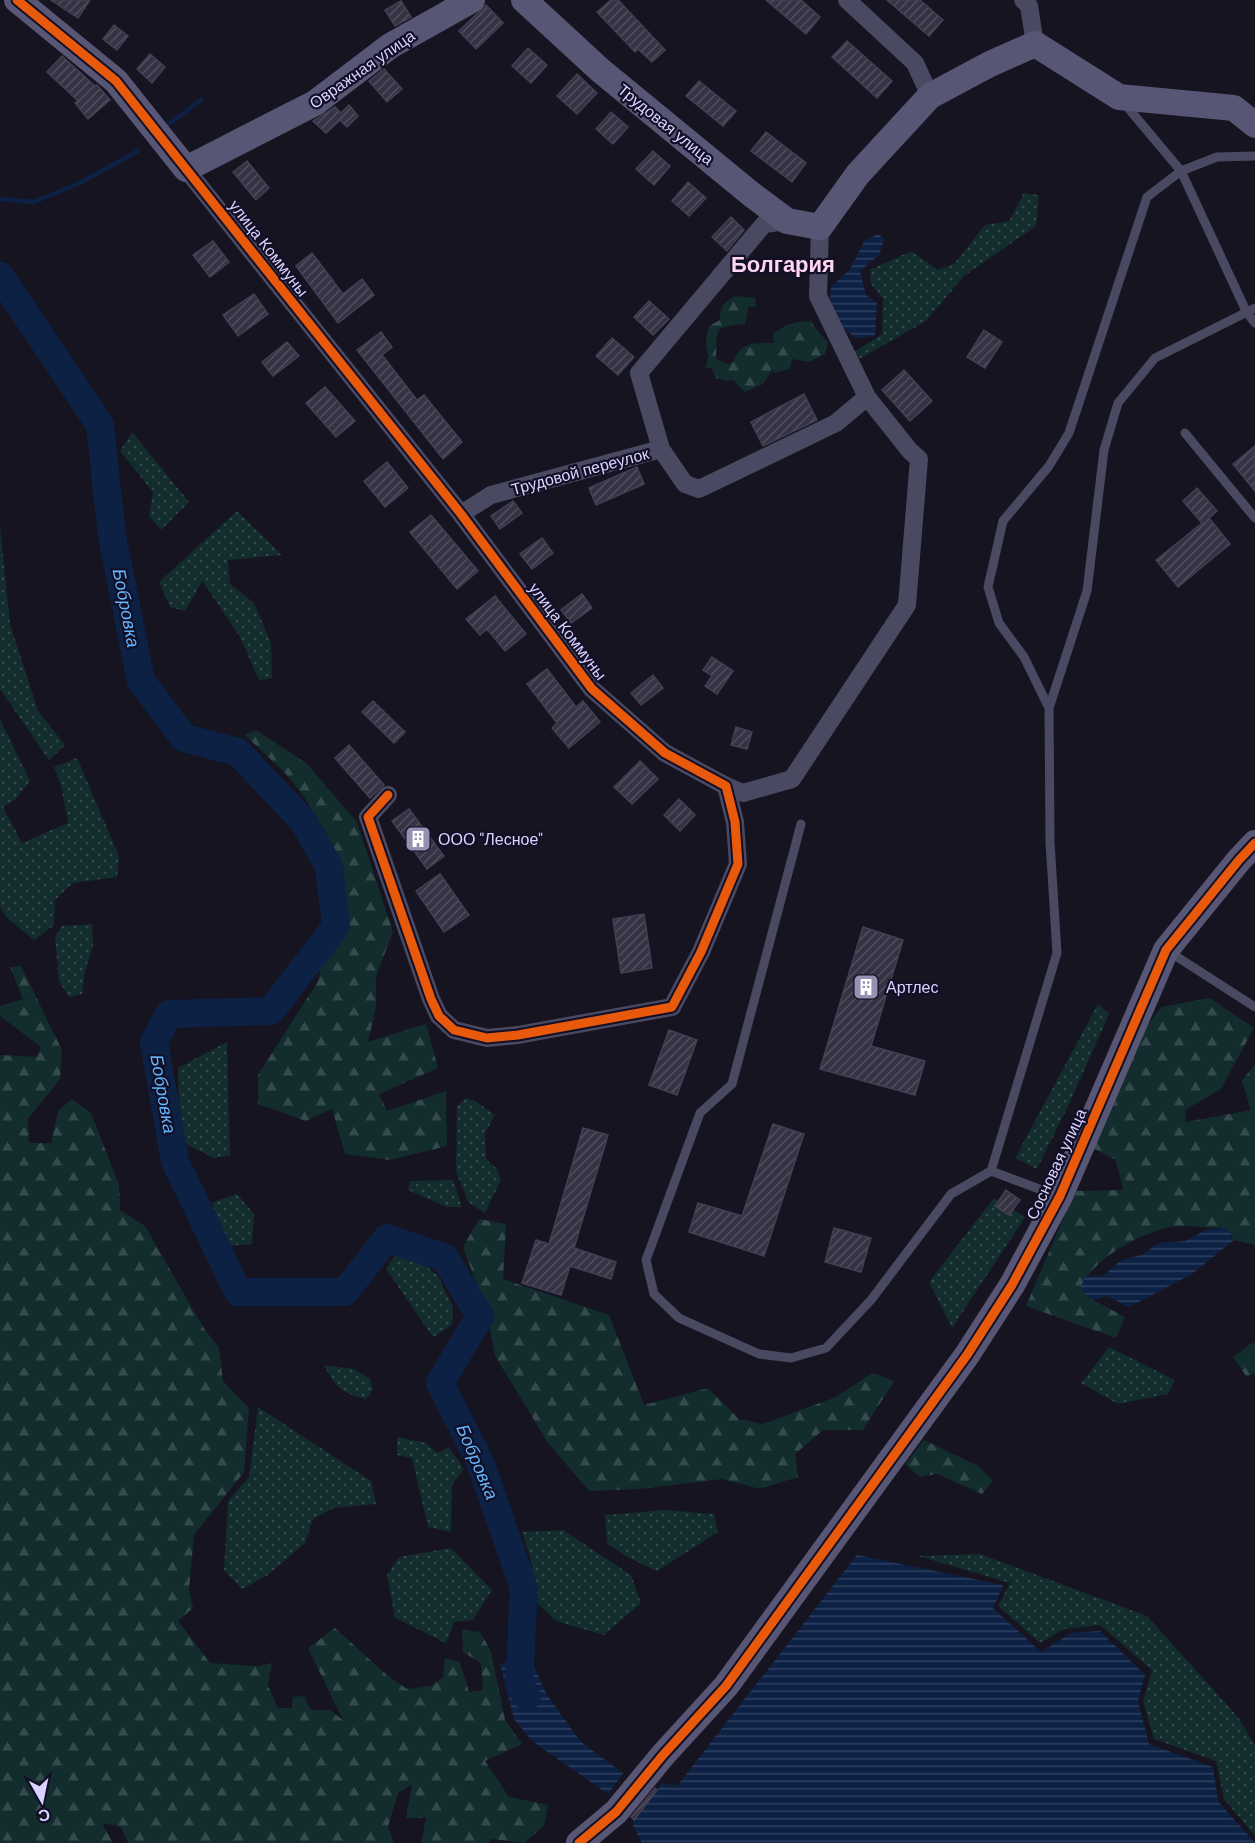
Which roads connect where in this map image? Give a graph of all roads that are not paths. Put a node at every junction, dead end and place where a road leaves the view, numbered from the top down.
1 (17, 0) edge
2 (472, 0) edge
3 (525, 0) edge
4 (847, 0) edge
5 (1023, 0) edge
6 (1035, 44) junction
7 (930, 96) junction
8 (1119, 97) junction
9 (1255, 125) edge
10 (1255, 156) edge
11 (186, 168) junction
12 (1181, 171) junction
13 (787, 221) junction
14 (820, 227) junction
15 (1251, 310) edge
16 (1255, 323) edge
17 (867, 397) junction
18 (1185, 433) dead end
19 (661, 449) junction
20 (461, 514) junction
21 (1255, 518) edge
22 (1049, 708) junction
23 (726, 786) junction
24 (388, 795) dead end
25 (801, 824) dead end
26 (1255, 843) edge
27 (1166, 950) junction
28 (1255, 1007) edge
29 (991, 1171) junction
30 (1060, 1196) junction
31 (579, 1843) edge

1 - 11 street, улица Коммуны
2 - 11 street, Овражная улица
3 - 13 street, Трудовая улица
4 - 7 street
5 - 6 street
6 - 7 street
6 - 8 street
7 - 14 street
8 - 9 street
8 - 12 lane
10 - 12 lane
11 - 20 street, улица Коммуны
12 - 15 lane
12 - 22 lane
13 - 14 street, Трудовая улица
13 - 19 street, Трудовой переулок
14 - 17 street
15 - 16 lane
15 - 22 lane
17 - 19 street
17 - 23 street
18 - 21 lane
19 - 20 street, Трудовой переулок
20 - 23 street, улица Коммуны
22 - 29 lane
23 - 24 street
25 - 29 lane
26 - 27 street, Сосновая улица
27 - 28 lane
27 - 30 street, Сосновая улица
29 - 30 lane
30 - 31 street, Сосновая улица

